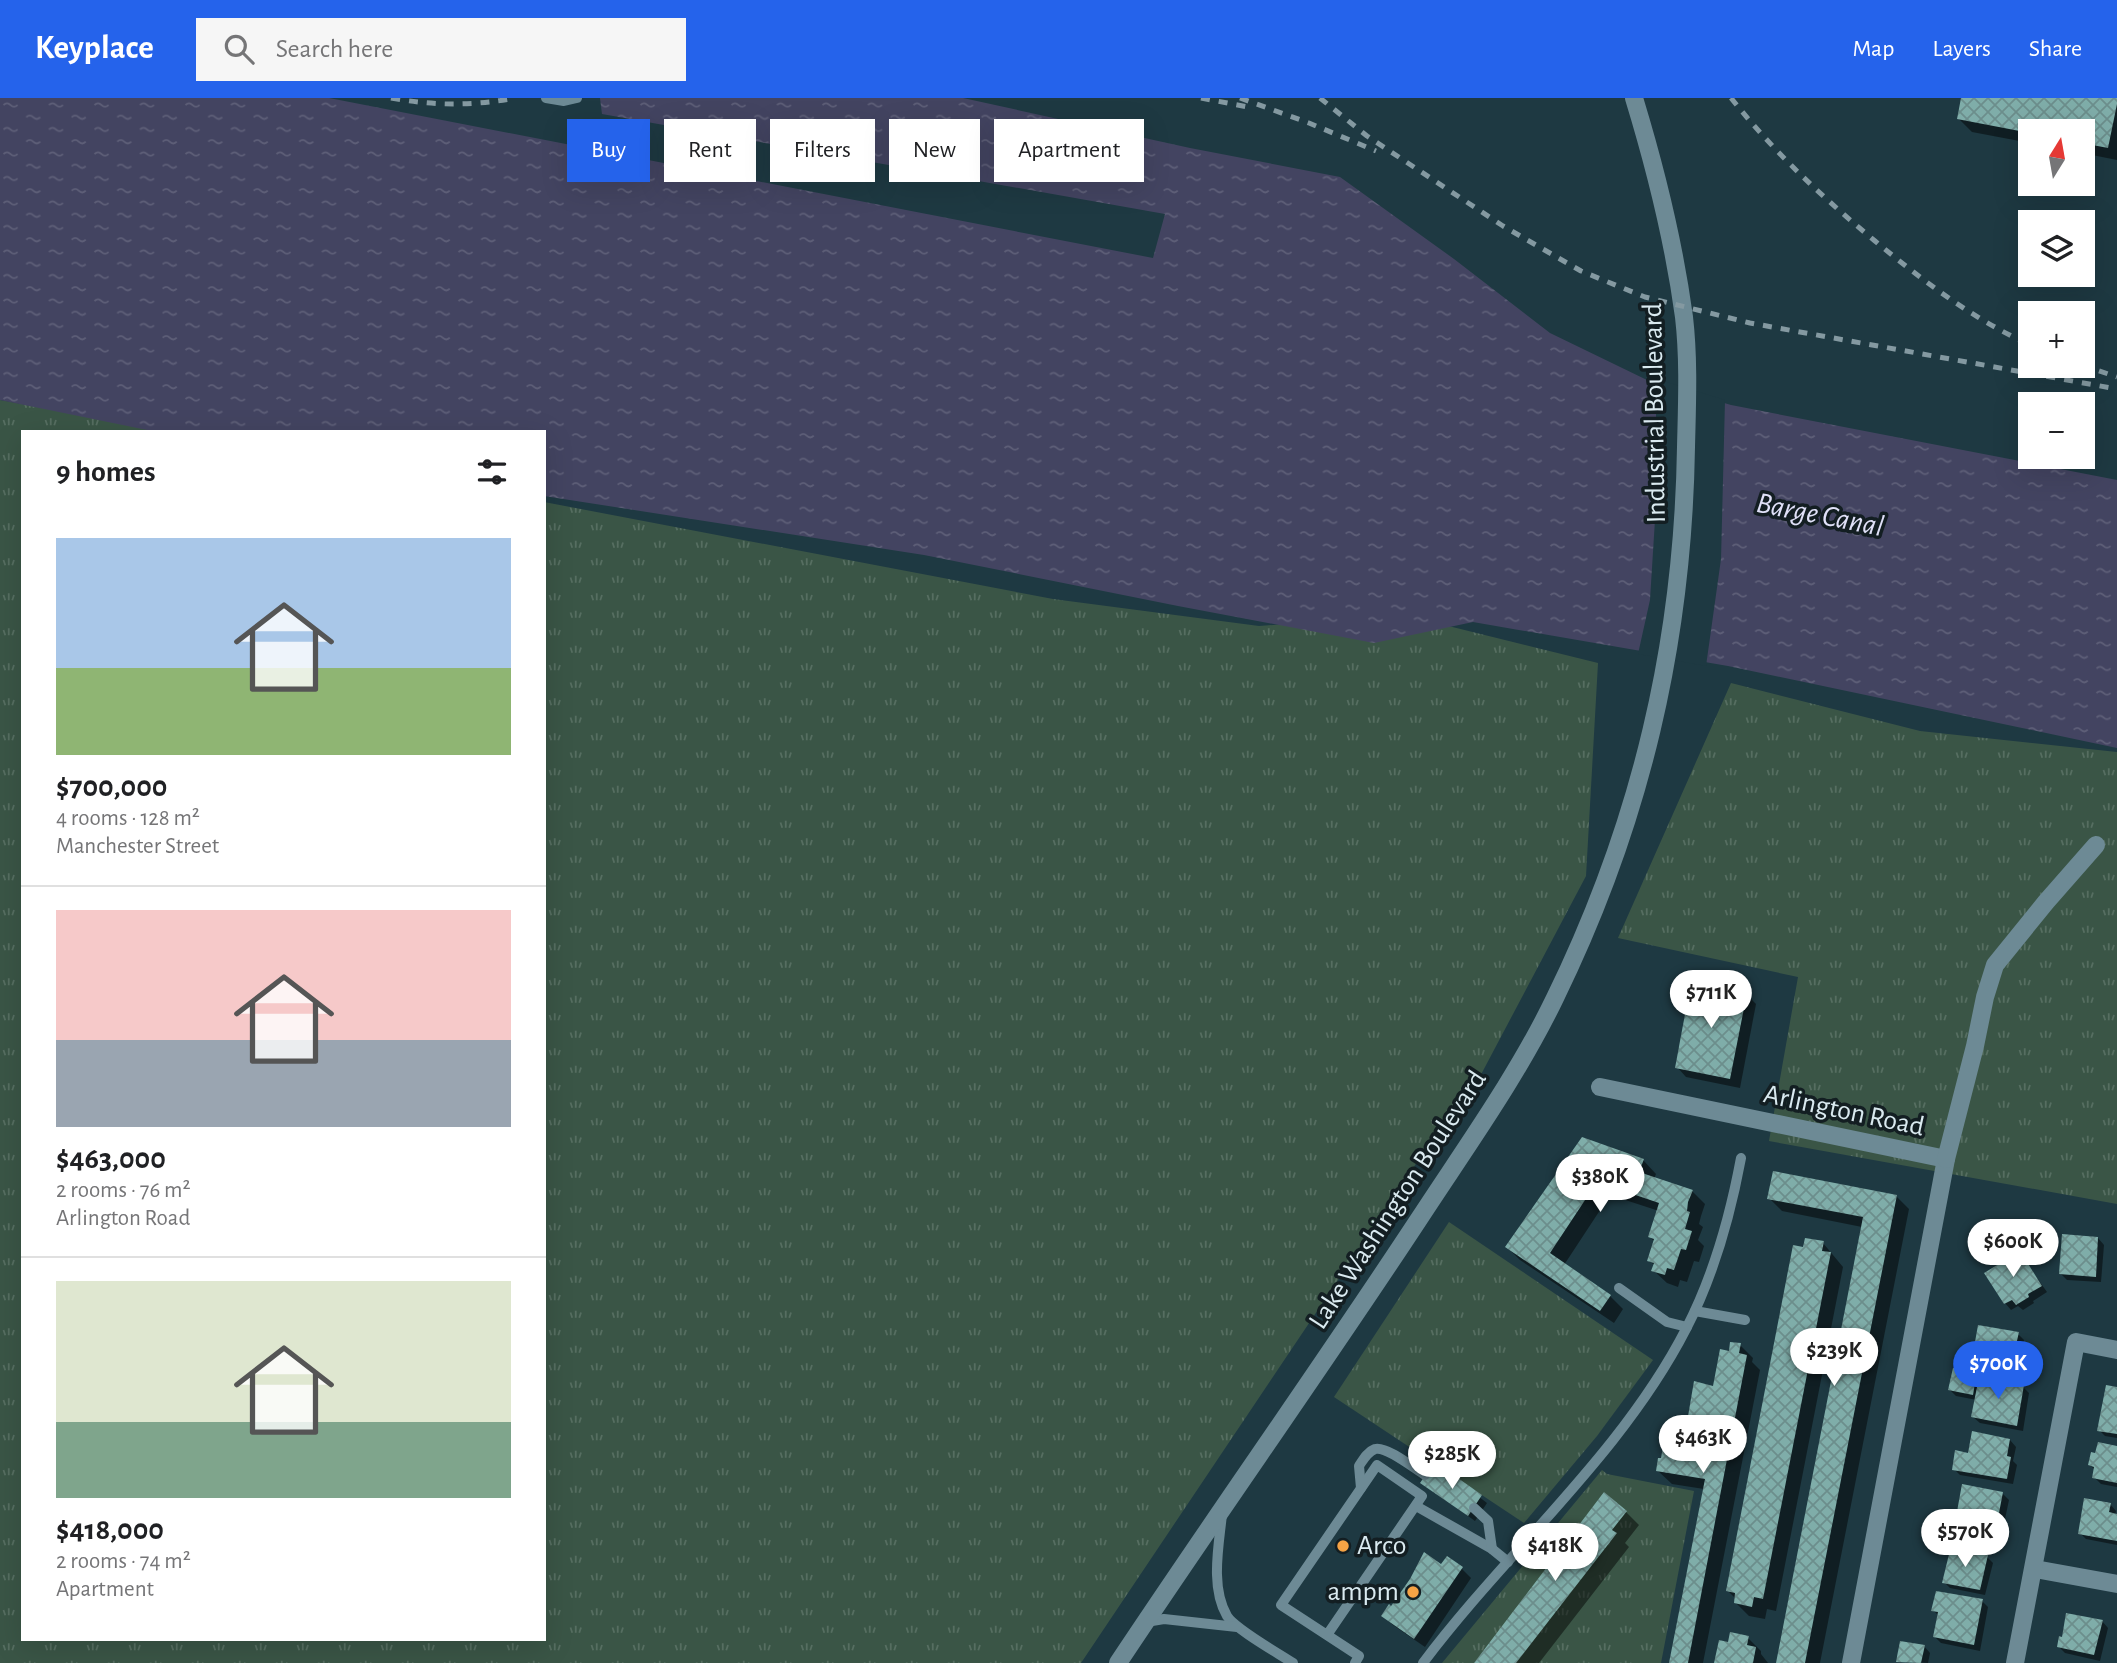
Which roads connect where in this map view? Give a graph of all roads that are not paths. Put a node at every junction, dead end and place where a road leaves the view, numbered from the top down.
1 (546, 98) edge
2 (577, 98) edge
3 (1634, 98) edge
4 (1652, 731) joint
5 (2096, 845) dead end
6 (1600, 1087) dead end
7 (1741, 1158) dead end
8 (1946, 1159) junction
9 (1619, 1288) dead end
10 (1695, 1311) junction
11 (1745, 1321) dead end
12 (1687, 1327) junction
13 (2117, 1350) edge
14 (1425, 1475) dead end
15 (1361, 1488) junction
16 (1416, 1506) junction
17 (1223, 1507) junction
18 (1474, 1508) dead end
19 (1492, 1549) junction
20 (1508, 1562) junction
21 (2035, 1569) junction
22 (2117, 1584) edge
23 (1146, 1622) junction
24 (1239, 1627) junction
25 (1327, 1635) junction
26 (1118, 1663) edge
27 (1293, 1663) edge
28 (1354, 1663) edge
29 (1423, 1663) edge
30 (1851, 1663) edge
31 (2015, 1663) edge

1 - 2 lane
3 - 4 main road, Industrial Boulevard
4 - 17 main road, Lake Washington Boulevard
5 - 8 main road
6 - 8 main road, Arlington Road
7 - 10 lane
8 - 30 main road, Arlington Road
9 - 12 lane
10 - 11 lane
10 - 12 lane
12 - 20 lane
13 - 21 main road
14 - 15 lane
15 - 16 lane
15 - 25 lane
16 - 19 lane
16 - 25 lane
17 - 23 main road, Lake Washington Boulevard
17 - 24 lane
18 - 19 lane
19 - 20 lane
20 - 29 lane
21 - 22 main road
21 - 31 main road
23 - 24 lane
23 - 26 main road, Lake Washington Boulevard
24 - 27 lane
25 - 28 lane

